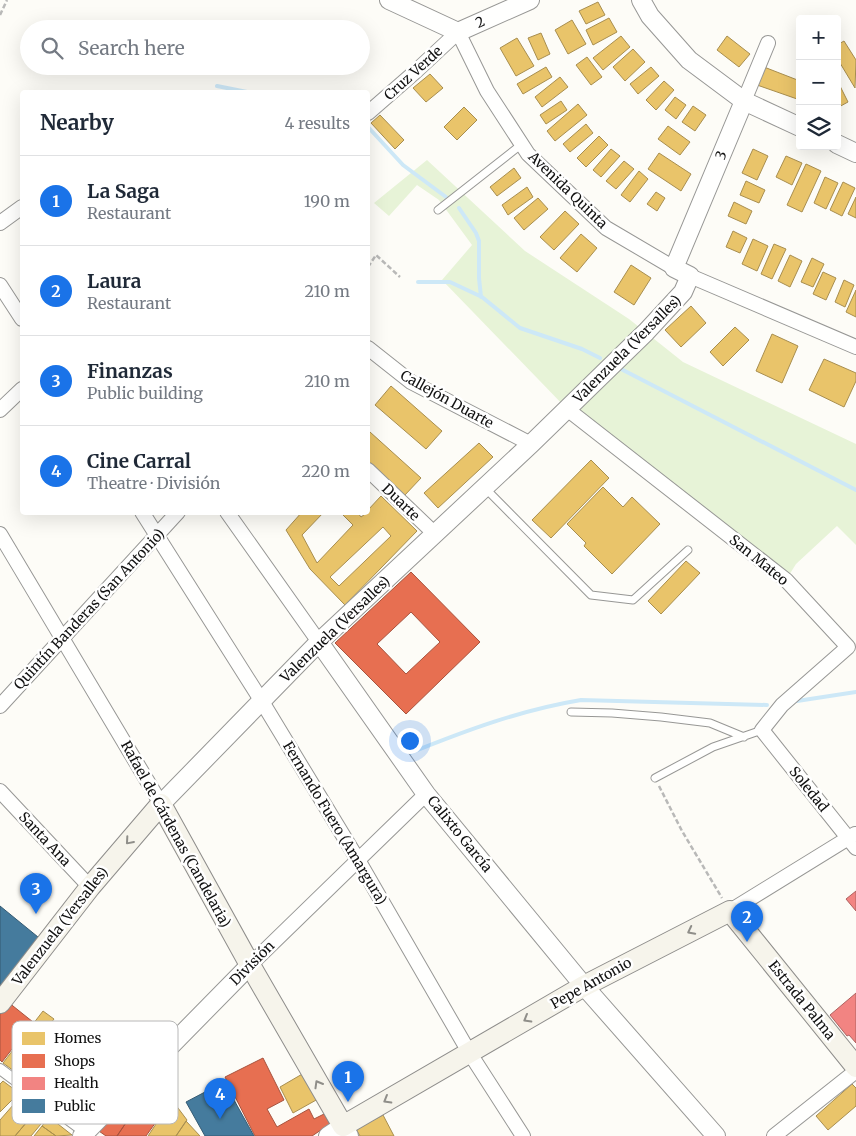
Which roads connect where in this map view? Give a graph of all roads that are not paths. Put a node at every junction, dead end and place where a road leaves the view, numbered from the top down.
1 (389, 0) edge
2 (530, 0) edge
3 (641, 0) edge
4 (458, 32) junction
5 (768, 43) dead end
6 (744, 101) junction
7 (370, 110) edge
8 (796, 125) edge
9 (522, 144) junction
10 (841, 146) edge
11 (856, 153) edge
12 (20, 208) edge
13 (438, 210) dead end
14 (0, 223) edge
15 (674, 268) junction
16 (690, 276) junction
17 (0, 285) edge
18 (20, 316) edge
19 (856, 347) edge
20 (370, 350) edge
21 (20, 392) edge
22 (567, 409) junction
23 (0, 410) edge
24 (531, 444) junction
25 (370, 472) edge
26 (484, 488) junction
27 (144, 515) edge
28 (175, 515) edge
29 (229, 515) edge
30 (0, 534) edge
31 (435, 534) junction
32 (156, 536) junction
33 (688, 550) dead end
34 (62, 637) junction
35 (319, 642) junction
36 (261, 700) junction
37 (0, 706) edge
38 (572, 712) dead end
39 (762, 730) junction
40 (744, 737) junction
41 (655, 778) road end
42 (0, 791) edge
43 (426, 794) junction
44 (161, 804) junction
45 (853, 840) edge
46 (358, 860) junction
47 (90, 887) junction
48 (730, 910) junction
49 (250, 965) junction
50 (584, 986) junction
51 (0, 1003) edge
52 (178, 1040) edge
53 (469, 1052) junction
54 (856, 1067) edge
55 (0, 1069) edge
56 (856, 1072) edge
57 (12, 1078) edge
58 (72, 1124) edge
59 (97, 1124) edge
60 (340, 1133) edge
61 (86, 1135) edge
62 (523, 1136) edge
63 (716, 1136) edge
64 (774, 1136) edge

1 - 4 street
2 - 4 street, 2
3 - 6 street
4 - 7 street, Cruz Verde
4 - 9 street, Avenida Quinta
5 - 6 street, 3
6 - 8 street
6 - 15 street, 3
9 - 13 lane
9 - 15 street, Avenida Quinta
10 - 11 street
12 - 14 street
15 - 16 street, Avenida Quinta
16 - 19 street, Avenida Quinta
16 - 22 street, Valenzuela (Versalles)
17 - 18 street
20 - 24 street, Callejón Duarte
21 - 23 street
22 - 24 street, Valenzuela (Versalles)
22 - 39 street, San Mateo
24 - 26 street, Valenzuela (Versalles)
25 - 31 street, Duarte
26 - 31 street, Valenzuela (Versalles)
26 - 33 lane
27 - 32 street, Fernando Fuero (Amargura)
28 - 32 street, Quintín Banderas (San Antonio)
29 - 35 street, Calixto García
30 - 34 street, Rafael de Cárdenas (Candelaria)
31 - 35 street, Valenzuela (Versalles)
32 - 34 street, Quintín Banderas (San Antonio)
32 - 36 street, Fernando Fuero (Amargura)
34 - 37 street, Quintín Banderas (San Antonio)
34 - 44 street, Rafael de Cárdenas (Candelaria)
35 - 36 street, Valenzuela (Versalles)
35 - 43 street, Calixto García
36 - 44 street, Valenzuela (Versalles)
36 - 46 street, Fernando Fuero (Amargura)
38 - 40 lane
39 - 40 lane
39 - 45 street, Soledad
40 - 41 lane
42 - 47 street, Santa Ana
43 - 46 street, División
43 - 50 street, Calixto García
44 -> 47 main road, Valenzuela (Versalles)
44 - 49 main road, Rafael de Cárdenas (Candelaria)
45 - 48 street, Pepe Antonio
46 - 49 street, División
46 - 53 street, Fernando Fuero (Amargura)
47 - 51 main road, Valenzuela (Versalles)
48 -> 50 main road, Pepe Antonio
48 - 54 main road, Estrada Palma
49 - 52 street, División
60 -> 49 main road, Rafael de Cárdenas (Candelaria)
50 -> 53 main road, Pepe Antonio
50 - 63 street, Calixto García
53 -> 60 main road, Pepe Antonio
53 - 62 street, Fernando Fuero (Amargura)
55 - 57 street
56 - 64 street
58 - 61 street
59 - 61 street, División

